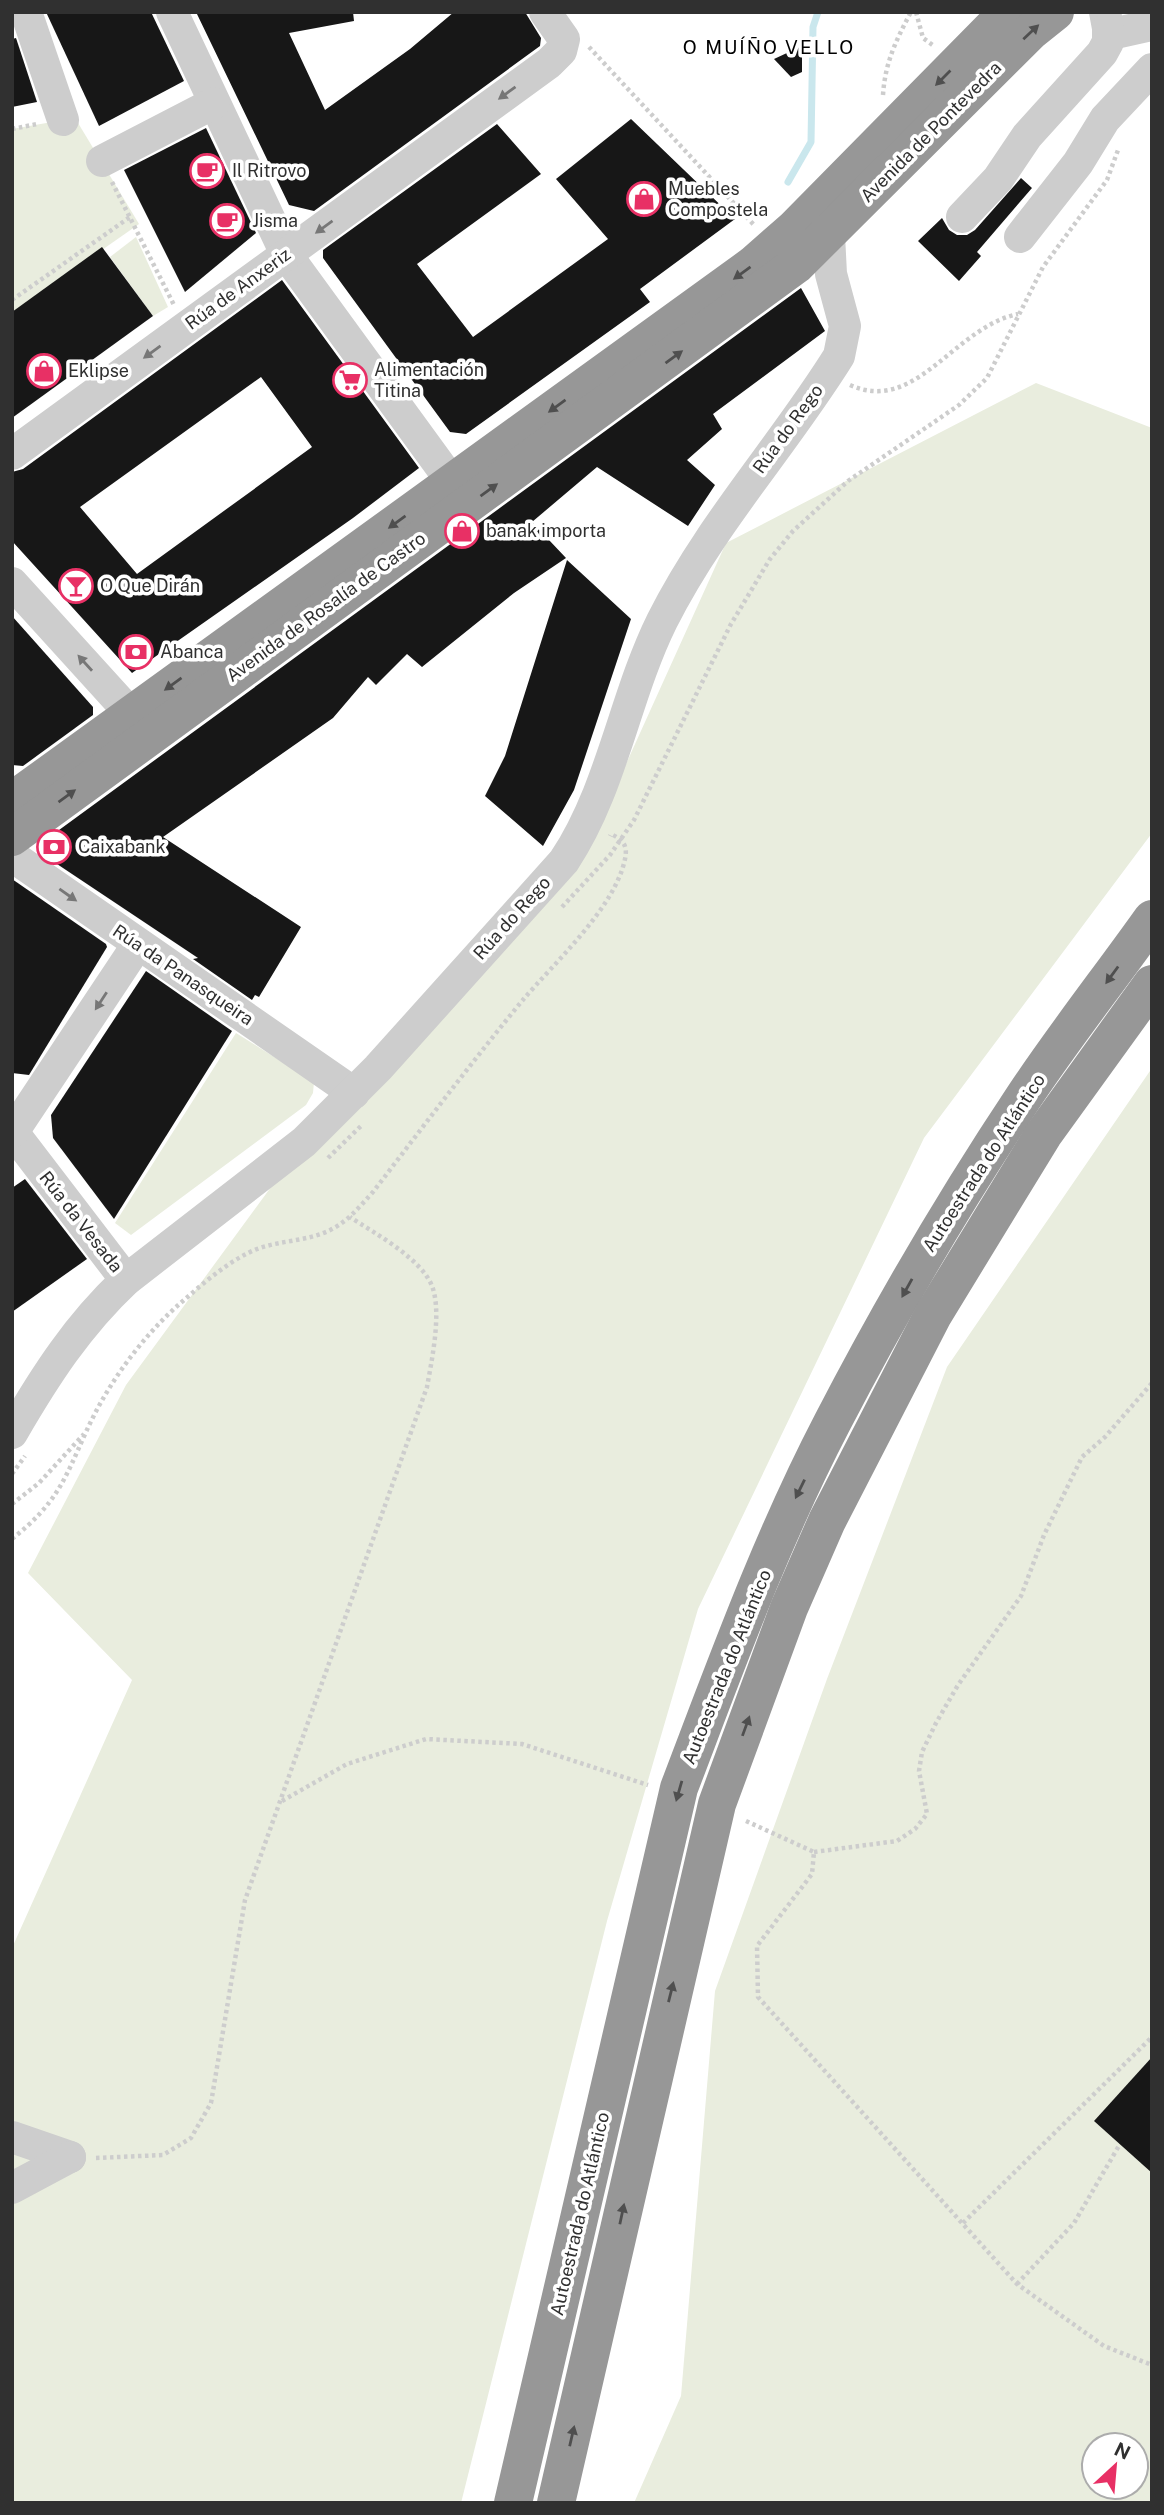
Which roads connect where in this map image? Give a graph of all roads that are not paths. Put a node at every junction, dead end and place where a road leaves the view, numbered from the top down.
1 (26, 12) edge
2 (172, 12) edge
3 (545, 12) edge
4 (1008, 12) edge
5 (1055, 12) edge
6 (1107, 20) edge
7 (1152, 24) edge
8 (1152, 69) edge
9 (215, 103) junction
10 (63, 120) dead end
11 (102, 161) road end
12 (962, 217) dead end
13 (1020, 237) dead end
14 (805, 247) junction
15 (286, 254) junction
16 (835, 291) junction
17 (12, 454) edge
18 (453, 482) junction
19 (12, 583) edge
20 (131, 714) junction
21 (12, 801) edge
22 (12, 836) edge
23 (12, 856) edge
24 (1152, 919) edge
25 (138, 944) junction
26 (1152, 984) edge
27 (354, 1093) junction
28 (17, 1146) edge
29 (126, 1280) junction
30 (12, 1433) edge
31 (12, 2137) edge
32 (12, 2189) edge
33 (513, 2503) edge
34 (556, 2503) edge

1 - 10 street
2 - 9 street
3 -> 15 street, Rúa de Anxeriz
4 -> 14 highway, Avenida de Pontevedra
14 -> 5 highway, Avenida de Pontevedra
6 - 7 street
6 - 12 street
8 - 13 street
9 - 11 street
9 - 15 street
14 - 16 street, Rúa do Rego
14 - 16 street
14 -> 18 highway, Avenida de Rosalía de Castro
22 -> 14 highway, Avenida de Rosalía de Castro
15 -> 17 street, Rúa de Anxeriz
15 - 18 street
16 - 27 street, Rúa do Rego
18 -> 20 highway, Avenida de Rosalía de Castro
20 -> 19 street
20 - 21 highway, Avenida de Rosalía de Castro
23 -> 25 street, Rúa da Panasqueira
24 -> 33 highway, Autoestrada do Atlántico
25 - 27 street, Rúa da Panasqueira
25 -> 28 street
34 -> 26 highway, Autoestrada do Atlántico
27 - 29 street, Rúa do Rego
28 - 29 street, Rúa da Vesada
29 - 30 street, Rúa do Rego
31 - 32 street

